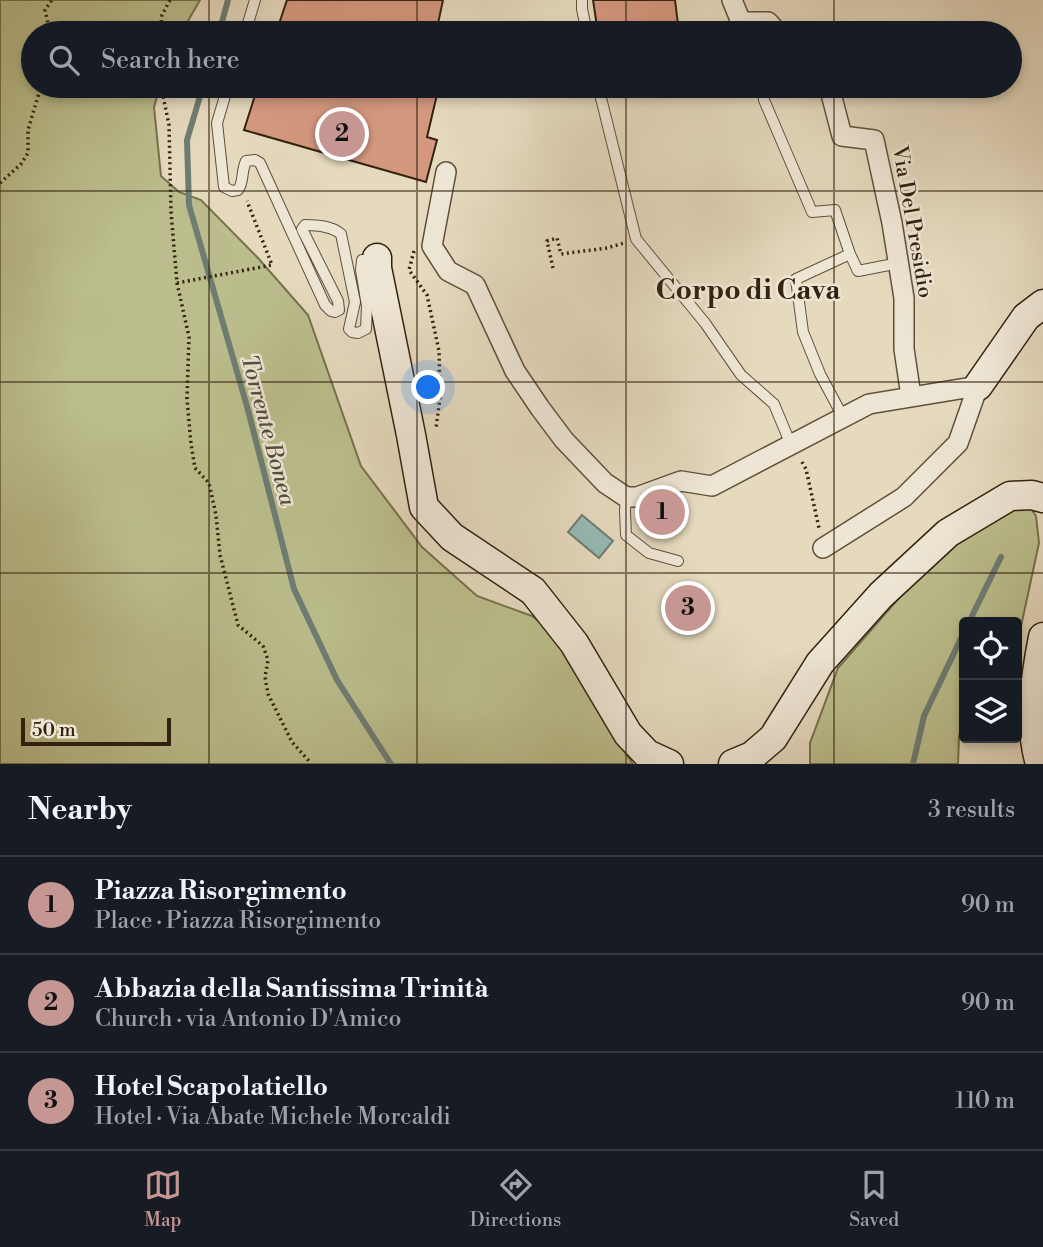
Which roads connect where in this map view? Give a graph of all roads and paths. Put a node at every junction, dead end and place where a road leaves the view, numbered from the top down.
1 (52, 0) edge
2 (170, 0) edge
3 (255, 0) edge
4 (582, 0) edge
5 (732, 0) edge
6 (47, 21) edge
7 (161, 21) edge
8 (249, 21) edge
9 (584, 21) edge
10 (741, 21) edge
11 (37, 98) edge
12 (163, 98) edge
13 (224, 98) edge
14 (601, 98) edge
15 (764, 98) edge
16 (831, 98) edge
17 (446, 172) dead end
18 (0, 183) edge
19 (241, 186) junction
20 (636, 239) junction
21 (416, 244) dead end
22 (850, 254) junction
23 (369, 259) joint
24 (899, 262) junction
25 (553, 268) dead end
26 (177, 283) junction
27 (1043, 303) edge
28 (978, 386) junction
29 (911, 396) junction
30 (843, 417) junction
31 (435, 437) dead end
32 (791, 445) junction
33 (626, 498) junction
34 (1043, 499) edge
35 (823, 548) joint
36 (678, 561) dead end
37 (1043, 637) edge
38 (310, 764) edge
39 (669, 764) edge
40 (733, 764) edge
41 (1040, 764) edge

1 - 6 path
2 - 7 path
3 - 8 lane
4 - 9 lane
5 - 10 street
11 - 18 path
12 - 26 path
13 - 19 lane
14 - 20 lane
15 - 22 lane
16 - 24 street, Via Del Presidio
17 - 33 street
19 - 23 lane
19 - 26 path
20 - 25 path
20 - 32 lane
21 - 31 path
22 - 24 lane
22 - 30 lane
23 - 39 street
24 - 29 street, Via Del Presidio
26 - 38 path
27 - 28 street
28 - 29 street
28 - 35 street
29 - 30 street
30 - 32 street
32 - 33 street
32 - 35 path
33 - 36 lane
34 - 40 street
37 - 41 street

